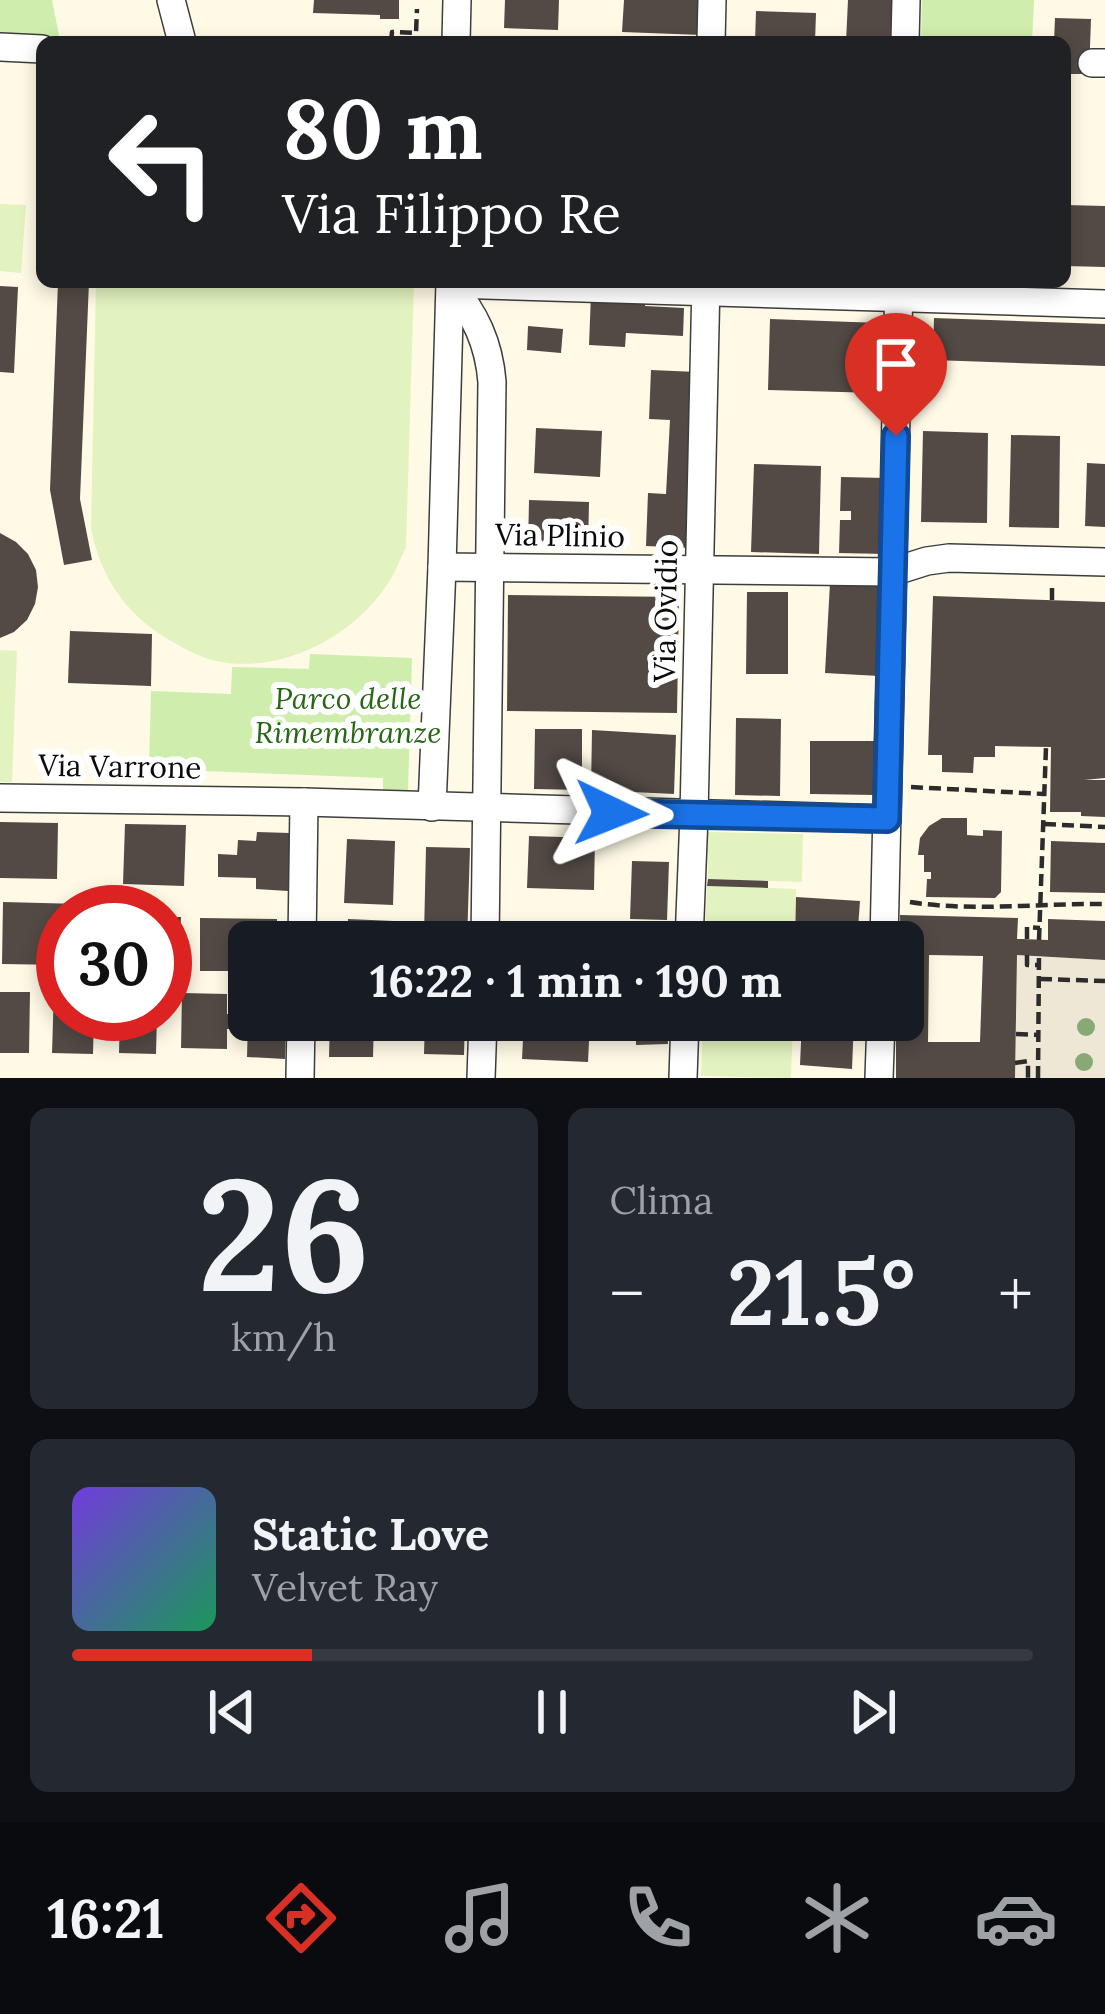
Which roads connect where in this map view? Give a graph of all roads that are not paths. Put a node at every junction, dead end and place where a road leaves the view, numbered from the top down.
1 (171, 0) edge
2 (457, 0) edge
3 (712, 0) edge
4 (906, 0) edge
5 (180, 36) edge
6 (456, 36) edge
7 (711, 36) edge
8 (905, 36) edge
9 (0, 47) edge
10 (36, 49) edge
11 (450, 288) edge
12 (454, 288) edge
13 (705, 288) edge
14 (783, 288) edge
15 (899, 291) edge
16 (1105, 304) edge
17 (1105, 562) edge
18 (442, 567) junction
19 (489, 568) junction
20 (700, 572) junction
21 (892, 572) junction
22 (0, 798) edge
23 (304, 802) junction
24 (432, 807) junction
25 (487, 809) junction
26 (694, 815) junction
27 (887, 819) junction
28 (302, 921) edge
29 (485, 921) edge
30 (689, 921) edge
31 (885, 921) edge
32 (301, 1041) edge
33 (482, 1041) edge
34 (684, 1041) edge
35 (880, 1041) edge
36 (300, 1078) edge
37 (481, 1078) edge
38 (683, 1078) edge
39 (879, 1078) edge

1 - 5 street
2 - 6 street
3 - 7 street
4 - 8 street
9 - 10 street
11 - 18 street
12 - 19 street
13 - 20 street, Via Ovidio
14 - 15 street
15 - 16 street
15 - 21 street
17 - 21 street, Via Plinio
18 - 19 street, Via Plinio
18 - 24 street
19 - 20 street, Via Plinio
19 - 25 street
20 - 21 street, Via Plinio
20 - 26 street, Via Ovidio
21 - 27 street
22 - 23 street, Via Varrone
23 - 24 street, Via Varrone
23 - 28 street
24 - 25 street, Via Varrone
25 - 26 street, Via Varrone
25 - 29 street
26 - 27 street, Via Varrone
26 - 30 street, Via Ovidio
27 - 31 street
32 - 36 street
33 - 37 street
34 - 38 street
35 - 39 street

